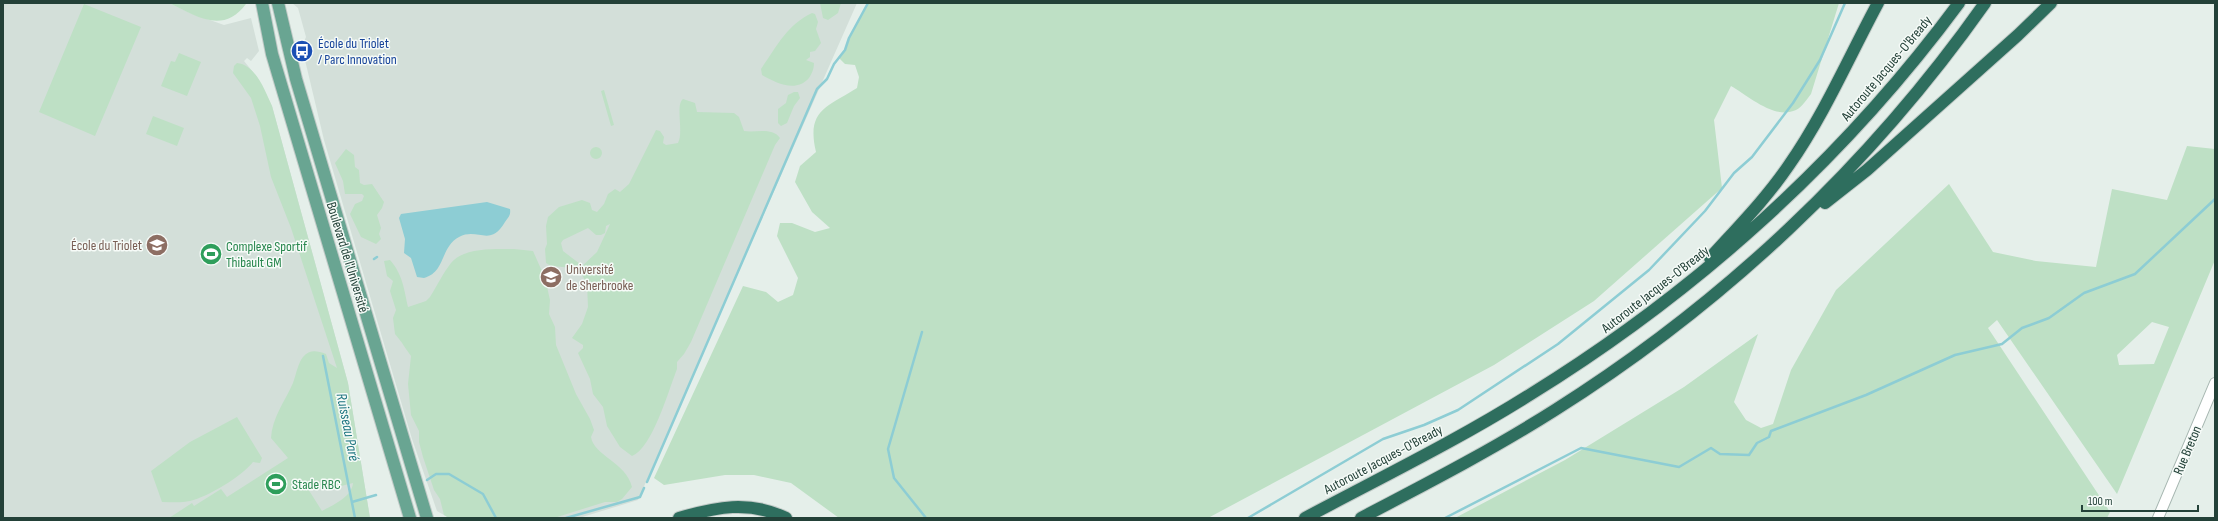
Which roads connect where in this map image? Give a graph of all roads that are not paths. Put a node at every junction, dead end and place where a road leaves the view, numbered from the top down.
1 (262, 3) edge
2 (278, 3) edge
3 (1878, 3) edge
4 (1959, 3) edge
5 (1985, 3) edge
6 (2050, 3) edge
7 (1780, 238) junction
8 (1684, 287) junction
9 (2215, 383) edge
10 (410, 518) edge
11 (427, 518) edge
12 (678, 518) edge
13 (786, 518) edge
14 (1305, 518) edge
15 (1361, 518) edge
16 (2158, 518) edge

1 - 10 main road, Boulevard de l'Université
2 - 11 main road, Boulevard de l'Université
3 - 8 highway
4 - 8 highway, Autoroute Jacques-O'Bready
5 - 7 highway
6 - 7 highway
7 - 15 highway
8 - 14 highway, Autoroute Jacques-O'Bready
9 - 16 street, Rue Breton
12 - 13 highway

